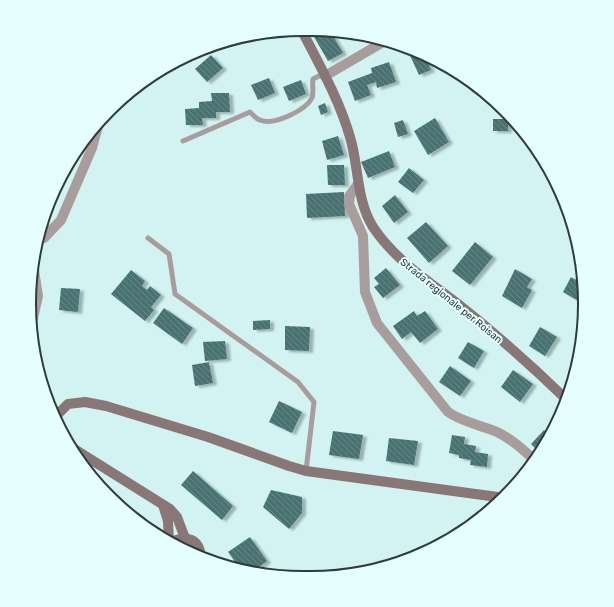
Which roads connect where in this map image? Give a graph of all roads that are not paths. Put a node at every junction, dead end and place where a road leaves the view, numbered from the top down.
1 (305, 36) edge
2 (379, 45) edge
3 (325, 76) junction
4 (95, 135) edge
5 (183, 141) dead end
6 (358, 184) junction
7 (44, 238) edge
8 (148, 238) dead end
9 (37, 289) edge
10 (36, 305) edge
11 (562, 395) edge
12 (59, 413) edge
13 (82, 454) edge
14 (530, 456) edge
15 (306, 471) junction
16 (496, 497) edge
17 (162, 503) junction
18 (169, 535) edge
19 (185, 538) junction
20 (177, 539) edge
21 (199, 550) edge

1 - 3 main road, Strada regionale per Roisan
2 - 3 street
3 - 5 lane
3 - 6 main road, Strada regionale per Roisan
4 - 7 street
6 - 11 main road, Strada regionale per Roisan
6 - 14 street
8 - 15 lane
9 - 10 street
12 - 15 main road
13 - 17 main road
15 - 16 main road
17 - 18 main road
17 - 19 main road
19 - 20 main road
19 - 21 main road

